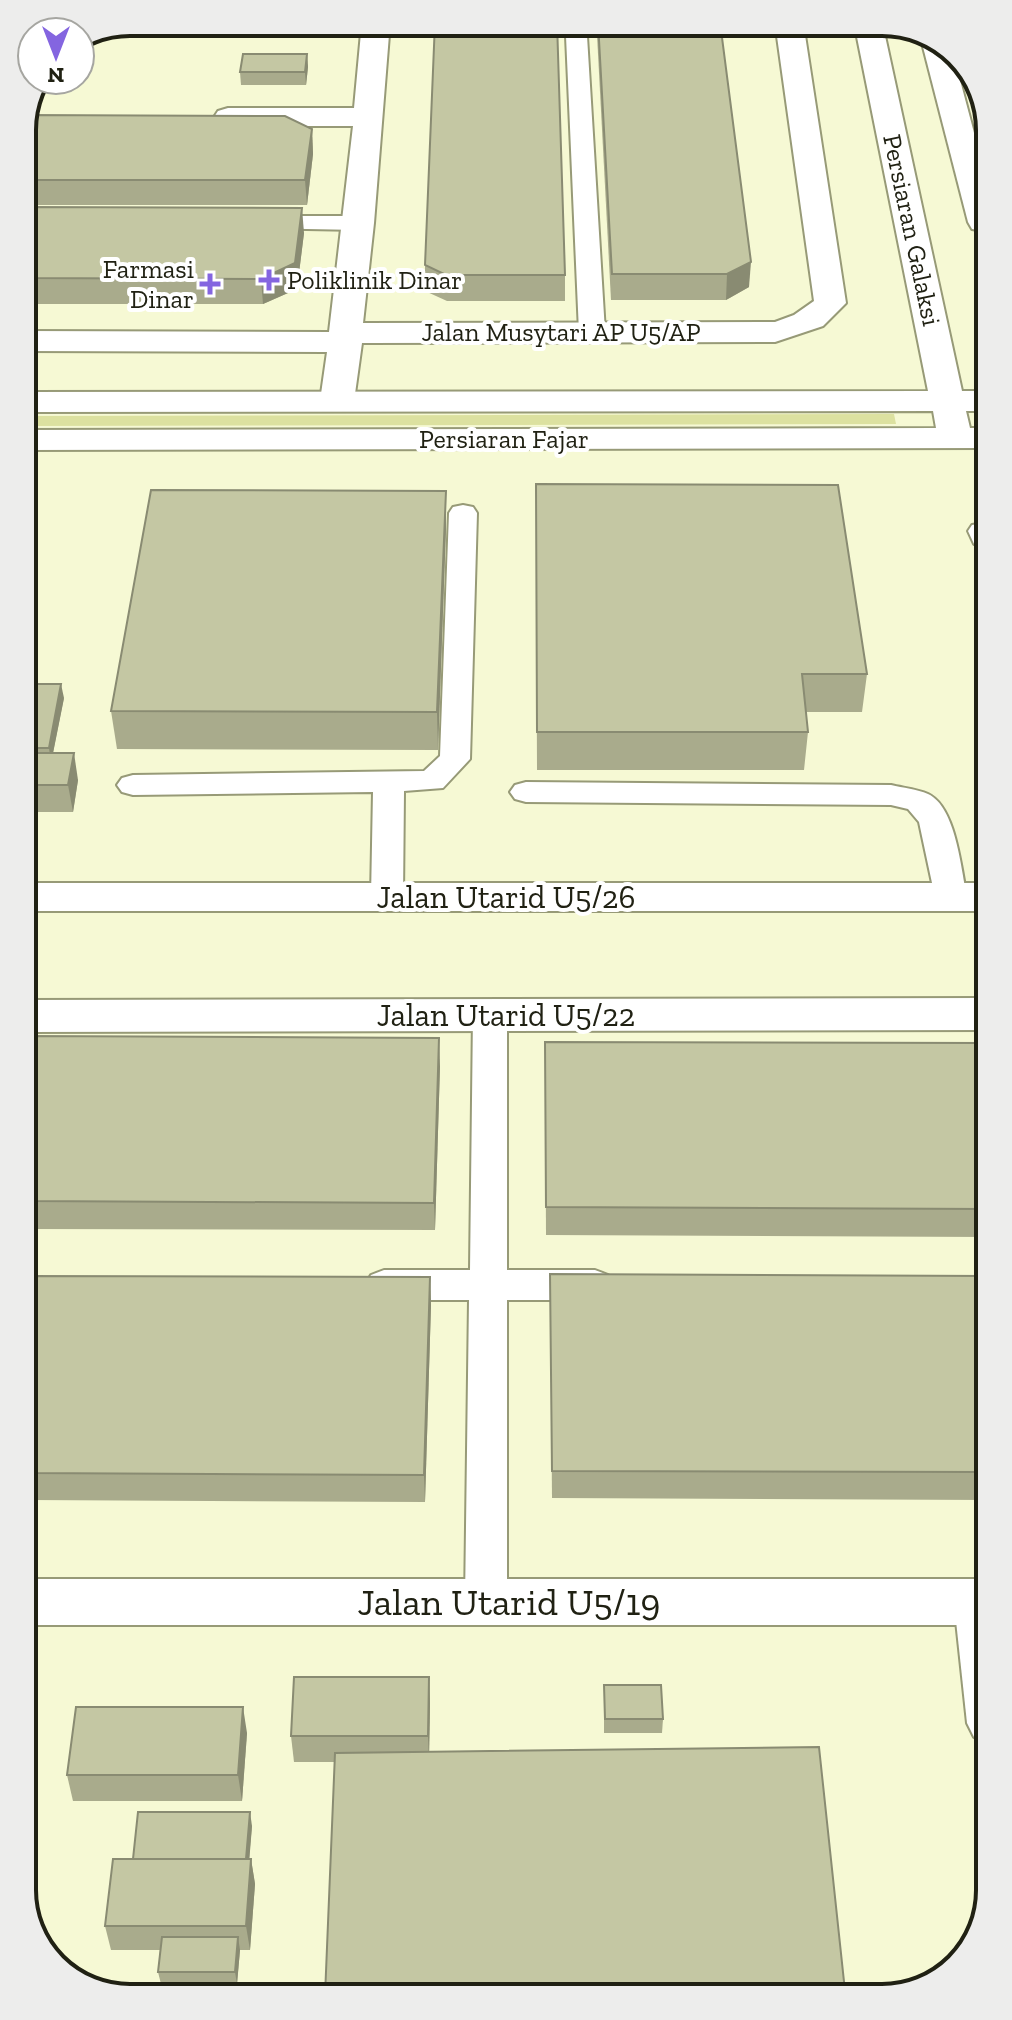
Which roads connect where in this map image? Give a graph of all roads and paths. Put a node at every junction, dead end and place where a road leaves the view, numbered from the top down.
1 (374, 36) edge
2 (577, 36) edge
3 (790, 36) edge
4 (871, 36) edge
5 (939, 56) edge
6 (197, 117) edge
7 (368, 117) junction
8 (976, 195) edge
9 (237, 223) edge
10 (359, 223) junction
11 (592, 332) junction
12 (347, 338) junction
13 (36, 341) edge
14 (337, 401) junction
15 (948, 401) junction
16 (976, 401) edge
17 (36, 402) edge
18 (969, 438) edge
19 (36, 440) edge
20 (463, 513) dead end
21 (389, 783) junction
22 (133, 785) dead end
23 (526, 792) dead end
24 (36, 897) edge
25 (387, 897) junction
26 (968, 897) edge
27 (976, 1014) edge
28 (490, 1015) junction
29 (36, 1016) edge
30 (345, 1285) edge
31 (488, 1285) junction
32 (628, 1285) edge
33 (36, 1602) edge
34 (486, 1602) junction
35 (976, 1602) edge

1 - 7 street
2 - 11 lane
3 - 11 street, Jalan Musytari AP U5/AP
4 - 15 street, Persiaran Galaksi
5 - 8 street
6 - 7 street
7 - 10 street
9 - 10 lane
10 - 12 street
11 - 12 street, Jalan Musytari AP U5/AP
12 - 13 street, Jalan Musytari AP U5/AP
12 - 14 street
14 - 15 street, Persiaran Fajar
14 - 17 street, Persiaran Fajar
15 - 16 street, Persiaran Fajar
15 - 18 street, Persiaran Galaksi
18 - 19 street, Persiaran Fajar
20 - 21 lane
21 - 22 lane
21 - 25 lane
23 - 26 lane
24 - 25 street, Jalan Utarid U5/26
25 - 26 street, Jalan Utarid U5/26
27 - 28 street, Jalan Utarid U5/22
28 - 29 street, Jalan Utarid U5/22
28 - 31 lane
30 - 31 lane
31 - 32 lane
31 - 34 lane
33 - 34 street, Jalan Utarid U5/19
34 - 35 street, Jalan Utarid U5/19

